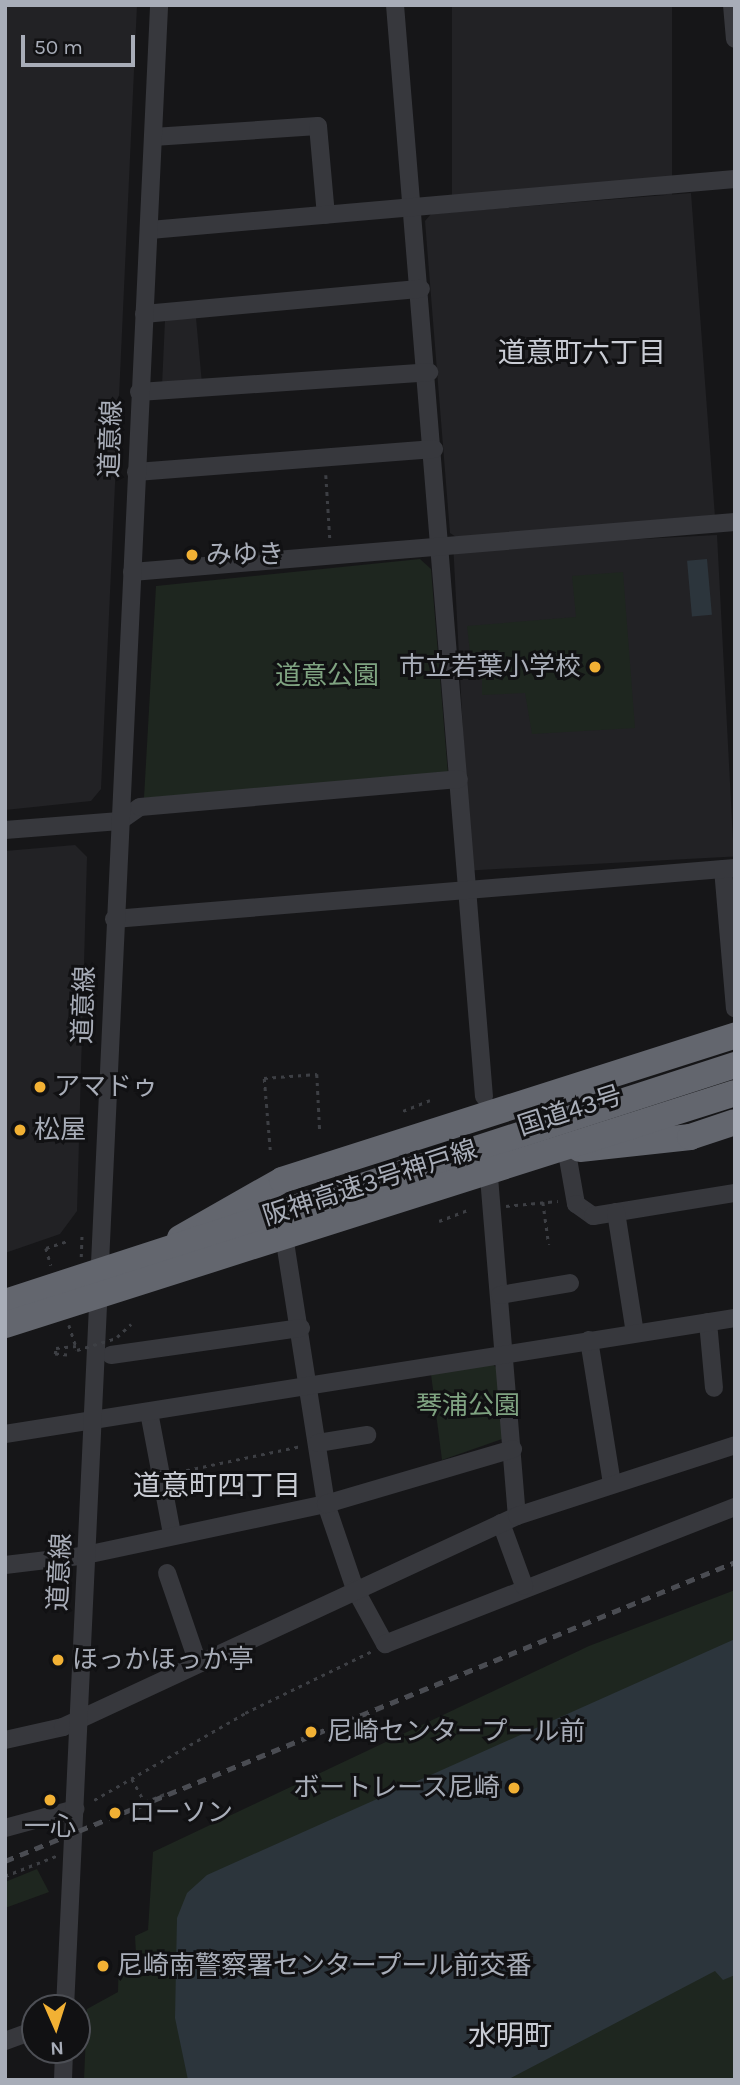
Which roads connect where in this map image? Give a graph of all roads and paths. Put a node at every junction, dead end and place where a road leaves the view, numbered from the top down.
1 (159, 5) edge
2 (395, 5) edge
3 (732, 5) edge
4 (735, 39) edge
5 (153, 137) junction
6 (735, 179) edge
7 (412, 209) junction
8 (326, 215) junction
9 (150, 230) junction
10 (421, 289) junction
11 (144, 314) junction
12 (429, 372) junction
13 (139, 391) junction
14 (434, 449) junction
15 (325, 458) junction
16 (136, 472) junction
17 (735, 522) edge
18 (440, 547) junction
19 (331, 555) junction
20 (132, 572) junction
21 (459, 779) junction
22 (120, 821) junction
23 (5, 830) edge
24 (729, 868) edge
25 (468, 891) junction
26 (114, 919) junction
27 (735, 1008) edge
28 (735, 1025) edge
29 (735, 1035) edge
30 (735, 1057) edge
31 (735, 1065) edge
32 (735, 1093) edge
33 (484, 1096) junction
34 (735, 1099) edge
35 (430, 1100) dead end
36 (403, 1111) dead end
37 (735, 1122) edge
38 (320, 1133) dead end
39 (735, 1137) edge
40 (633, 1147) junction
41 (270, 1150) dead end
42 (574, 1151) junction
43 (489, 1177) junction
44 (282, 1180) junction
45 (735, 1192) edge
46 (576, 1199) junction
47 (543, 1202) junction
48 (493, 1208) junction
49 (468, 1210) dead end
50 (616, 1212) junction
51 (439, 1221) dead end
52 (180, 1238) junction
53 (68, 1241) dead end
54 (285, 1242) junction
55 (550, 1245) dead end
56 (46, 1248) dead end
57 (100, 1263) junction
58 (570, 1283) dead end
59 (5, 1294) edge
60 (500, 1294) junction
61 (5, 1302) edge
62 (99, 1302) junction
63 (735, 1318) edge
64 (708, 1322) junction
65 (131, 1324) dead end
66 (5, 1325) edge
67 (301, 1328) junction
68 (5, 1333) edge
69 (635, 1333) junction
70 (589, 1340) junction
71 (76, 1346) dead end
72 (113, 1347) joint
73 (504, 1353) junction
74 (68, 1355) dead end
75 (311, 1386) junction
76 (714, 1388) dead end
77 (149, 1412) junction
78 (93, 1423) junction
79 (5, 1434) edge
80 (367, 1435) dead end
81 (318, 1443) junction
82 (735, 1445) edge
83 (513, 1450) junction
84 (161, 1475) junction
85 (612, 1484) junction
86 (326, 1504) junction
87 (735, 1507) edge
88 (509, 1519) junction
89 (172, 1534) junction
90 (87, 1551) junction
91 (5, 1564) edge
92 (167, 1573) dead end
93 (524, 1586) junction
94 (355, 1589) junction
95 (385, 1644) junction
96 (198, 1663) junction
97 (78, 1720) junction
98 (5, 1740) edge
99 (132, 1779) junction
100 (165, 1794) dead end
101 (94, 1800) dead end
102 (145, 1802) junction
103 (75, 1810) junction
104 (152, 1819) dead end
105 (5, 1828) edge
106 (56, 1856) dead end
107 (5, 1876) edge
108 (66, 1994) edge

1 - 5 street, 道意線
2 - 7 street
3 - 4 street
5 - 8 street
5 - 9 street, 道意線
6 - 7 street
7 - 8 street
7 - 10 street
8 - 9 street
9 - 11 street, 道意線
10 - 11 street
10 - 12 street
11 - 13 street, 道意線
12 - 13 street
12 - 14 street
13 - 16 street, 道意線
14 - 15 street
14 - 18 street
15 - 16 street
15 - 19 path
16 - 20 street, 道意線
17 - 18 street
18 - 19 street
18 - 21 street
19 - 20 street
20 - 22 street, 道意線
21 - 22 street
21 - 25 street
22 - 23 street
22 - 26 street, 道意線
24 - 25 street
24 - 27 street
25 - 26 street
25 - 33 street
26 - 57 street, 道意線
28 - 33 highway
29 - 44 highway
30 - 52 highway, 国道43号
31 - 61 highway, 阪神高速3号神戸線, bridge
32 - 66 highway, 阪神高速3号神戸線, bridge
33 - 44 highway
34 - 42 highway, 国道43号
35 - 36 path
37 - 40 highway
38 - 41 path
39 - 40 highway
40 - 42 highway
42 - 43 highway, 国道43号
42 - 46 street
43 - 48 street
43 - 54 highway, 国道43号
44 - 52 highway
45 - 50 street
46 - 47 path
46 - 50 street
47 - 48 path
47 - 55 path
48 - 60 street
49 - 51 path
50 - 69 street
52 - 57 highway, 国道43号
53 - 56 path
54 - 62 highway, 国道43号
54 - 67 street
57 - 59 highway, 国道43号
57 - 62 street, 道意線
58 - 60 street
60 - 73 street
62 - 68 highway, 国道43号
62 - 78 street, 道意線
63 - 64 street
64 - 69 street
64 - 76 street
65 - 72 path
67 - 72 street
67 - 75 street
69 - 70 street
70 - 73 street
70 - 85 street
71 - 74 path
73 - 75 street
73 - 83 street
75 - 77 street
75 - 81 street
77 - 78 street
77 - 84 street
78 - 79 street
78 - 90 street, 道意線
80 - 81 street
81 - 84 path
81 - 86 street
82 - 85 street
83 - 86 street
83 - 88 street
84 - 89 street
85 - 88 street
86 - 89 street
86 - 94 street
87 - 93 street
88 - 93 street
88 - 94 street
89 - 90 street
90 - 91 street
90 - 97 street, 道意線
92 - 96 street
93 - 95 street
94 - 95 street
94 - 96 street
95 - 99 path
96 - 97 street
97 - 98 street
97 - 103 street, 道意線
99 - 101 path
99 - 102 path
100 - 102 path
102 - 104 path
103 - 105 street
103 - 108 street, 道意線
106 - 107 path

